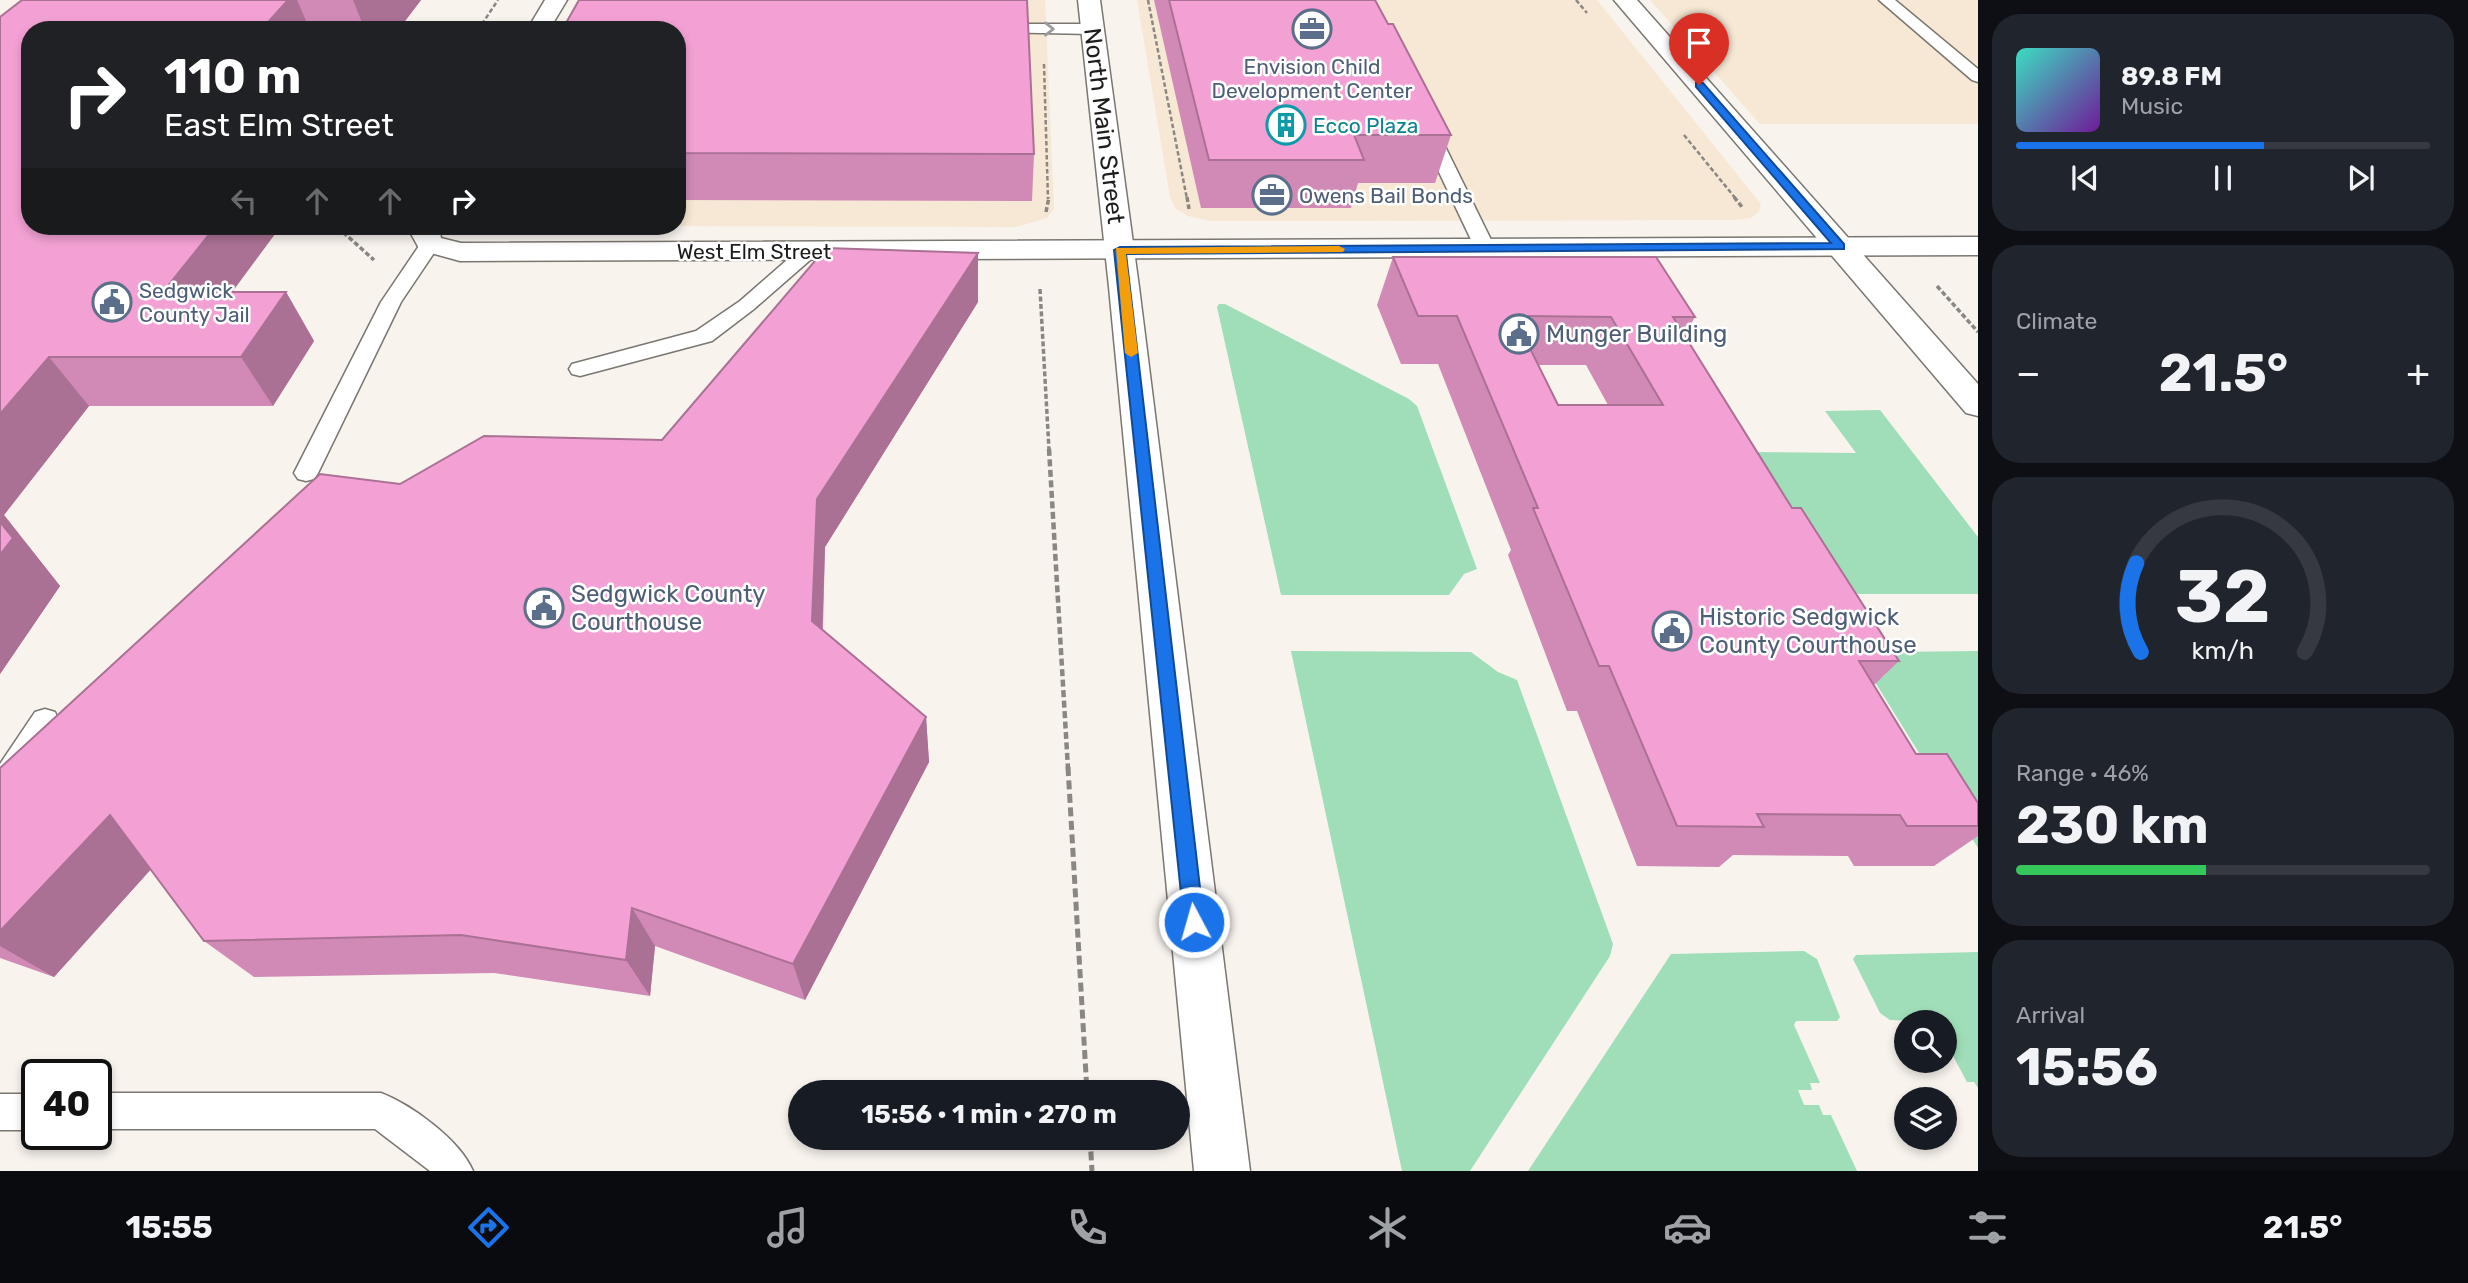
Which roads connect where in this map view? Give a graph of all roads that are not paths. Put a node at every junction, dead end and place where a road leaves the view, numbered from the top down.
1 (556, 0) edge
2 (1625, 0) edge
3 (1886, 0) edge
4 (1090, 14) edge
5 (543, 21) edge
6 (974, 29) edge
7 (1978, 77) edge
8 (1422, 118) edge
9 (428, 235) edge
10 (1840, 246) junction
11 (1978, 246) edge
12 (1485, 248) junction
13 (810, 250) junction
14 (1122, 269) junction
15 (580, 369) dead end
16 (1978, 405) edge
17 (306, 473) dead end
18 (45, 721) dead end
19 (0, 790) edge
20 (112, 1111) edge
21 (0, 1112) edge
22 (21, 1112) edge
23 (454, 1171) edge
24 (1222, 1171) edge

1 - 5 street
2 - 10 street
3 - 7 lane
6 -> 4 lane
4 - 14 street, North Main Street
8 - 12 lane
9 - 13 street, West Elm Street
9 - 17 lane
10 - 11 street, West Elm Street
10 - 12 street, West Elm Street
10 - 16 street
12 - 14 street, West Elm Street
13 - 14 street, West Elm Street
13 - 15 lane
14 - 24 street, North Main Street
18 - 19 lane
20 - 23 lane
21 - 22 lane

